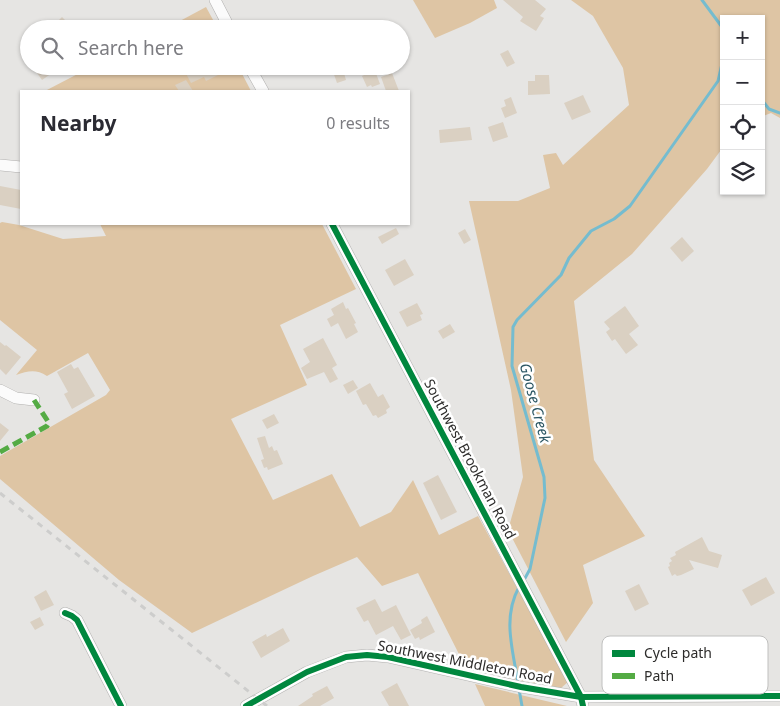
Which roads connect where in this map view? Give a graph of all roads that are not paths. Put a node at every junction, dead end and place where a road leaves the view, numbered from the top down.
1 (214, 0) edge
2 (225, 20) edge
3 (254, 75) edge
4 (261, 90) edge
5 (0, 165) edge
6 (20, 167) edge
7 (333, 225) edge
8 (0, 390) edge
9 (34, 400) dead end
10 (66, 613) dead end
11 (780, 696) edge
12 (582, 702) edge
13 (121, 706) edge
14 (246, 706) edge

1 - 2 street
3 - 4 street
5 - 6 street
7 - 12 street, Southwest Brookman Road
8 - 9 street
10 - 13 street
11 - 12 street, Southwest Middleton Road
12 - 14 street, Southwest Middleton Road

